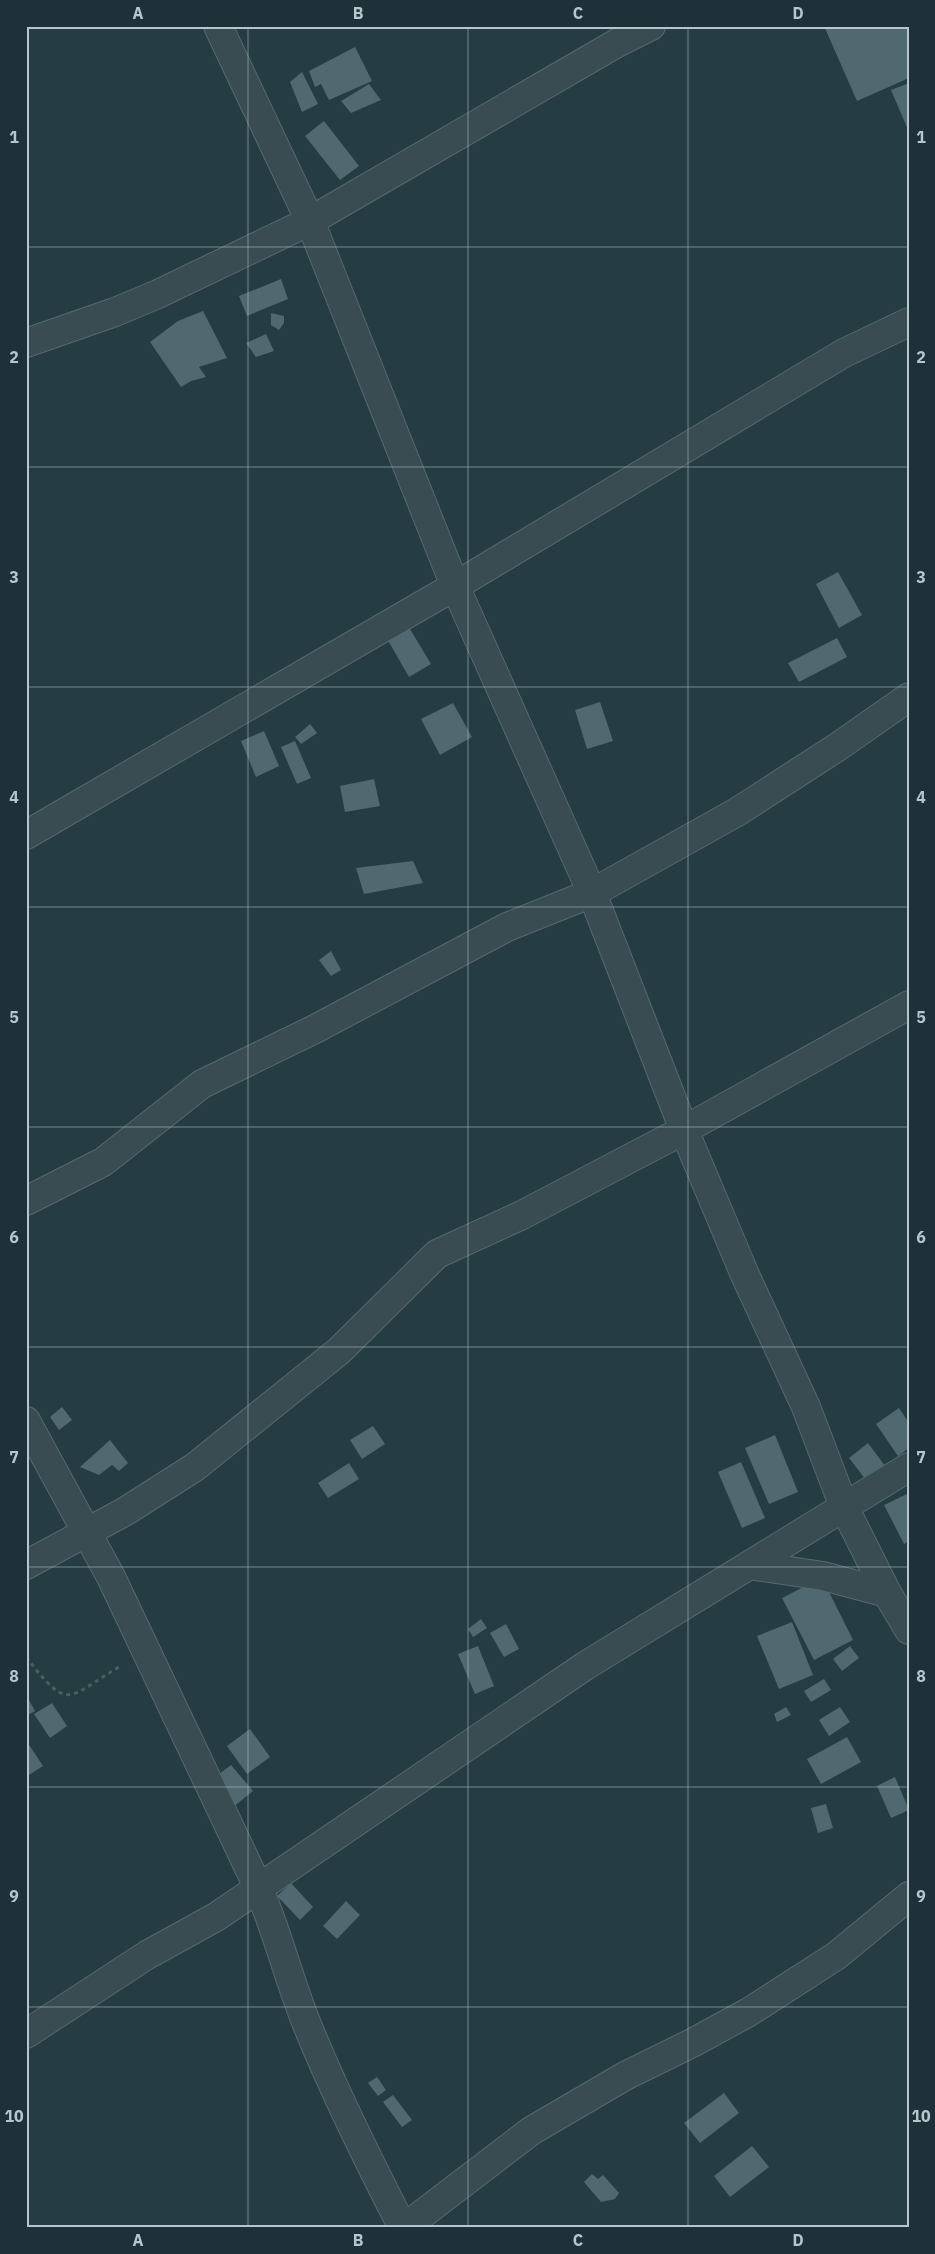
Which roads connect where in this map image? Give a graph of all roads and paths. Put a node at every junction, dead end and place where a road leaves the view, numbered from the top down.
1 (218, 26) edge
2 (650, 26) edge
3 (310, 220) junction
4 (909, 322) edge
5 (26, 343) edge
6 (455, 586) junction
7 (909, 697) edge
8 (26, 835) edge
9 (592, 893) junction
10 (909, 1005) edge
11 (684, 1130) junction
12 (26, 1201) edge
13 (26, 1422) edge
14 (909, 1467) edge
15 (844, 1507) junction
16 (88, 1532) junction
17 (26, 1565) edge
18 (749, 1566) junction
19 (887, 1593) junction
20 (909, 1630) edge
21 (146, 1651) junction
22 (26, 1657) edge
23 (258, 1887) junction
24 (909, 1896) edge
25 (26, 2034) edge
26 (403, 2228) edge

1 - 3 street
2 - 3 street
3 - 5 street
3 - 6 street
4 - 6 street
6 - 8 street
6 - 9 street
7 - 9 street
9 - 11 street
9 - 12 street
10 - 11 street
11 - 15 street
11 - 16 street
13 - 16 street
14 - 15 street
15 - 18 street
15 - 19 street
16 - 17 street
16 - 21 street
18 - 19 street
18 - 23 street
19 - 20 street
21 - 22 path
21 - 23 street
23 - 25 street
23 - 26 street
24 - 26 street

